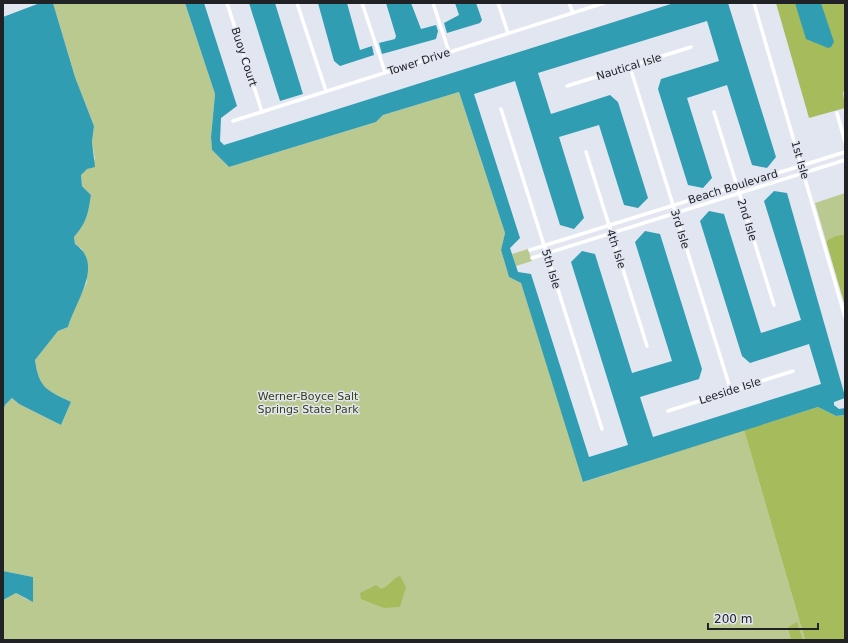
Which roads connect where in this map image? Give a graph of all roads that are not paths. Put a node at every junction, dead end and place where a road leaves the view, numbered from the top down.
1 (227, 3) edge
2 (297, 3) edge
3 (362, 3) edge
4 (433, 3) edge
5 (498, 3) edge
6 (570, 3) edge
7 (604, 3) edge
8 (754, 3) edge
9 (573, 13) junction
10 (508, 33) junction
11 (691, 47) dead end
12 (449, 52) junction
13 (630, 67) junction
14 (385, 72) junction
15 (567, 86) dead end
16 (326, 91) junction
17 (501, 109) dead end
18 (262, 112) junction
19 (714, 112) dead end
20 (837, 113) dead end
21 (233, 121) dead end
22 (845, 142) edge
23 (586, 152) dead end
24 (845, 152) edge
25 (845, 160) edge
26 (801, 166) junction
27 (803, 173) junction
28 (737, 186) junction
29 (739, 193) junction
30 (673, 206) junction
31 (676, 213) junction
32 (609, 226) junction
33 (611, 233) junction
34 (544, 246) junction
35 (530, 250) dead end
36 (546, 253) junction
37 (532, 258) dead end
38 (774, 305) dead end
39 (845, 317) edge
40 (647, 346) dead end
41 (793, 371) dead end
42 (731, 391) junction
43 (668, 410) dead end
44 (602, 429) dead end

1 - 18 street, Buoy Court
2 - 16 street
3 - 14 street
4 - 12 street
5 - 10 street
6 - 9 street
7 - 9 street, Tower Drive
8 - 26 street, 1st Isle
9 - 10 street, Tower Drive
10 - 12 street, Tower Drive
11 - 13 street, Nautical Isle
12 - 14 street, Tower Drive
13 - 15 street, Nautical Isle
13 - 30 street, 3rd Isle
14 - 16 street, Tower Drive
16 - 18 street, Tower Drive
17 - 34 street, 5th Isle
18 - 21 street, Tower Drive
19 - 28 street, 2nd Isle
20 - 22 street
23 - 32 street, 4th Isle
24 - 26 street, Beach Boulevard
25 - 27 street, Beach Boulevard
26 - 27 street, 1st Isle
26 - 28 street, Beach Boulevard
27 - 29 street, Beach Boulevard
27 - 39 street, 1st Isle
28 - 29 street, 2nd Isle
28 - 30 street, Beach Boulevard
29 - 31 street, Beach Boulevard
29 - 38 street, 2nd Isle
30 - 31 street, 3rd Isle
30 - 32 street, Beach Boulevard
31 - 33 street, Beach Boulevard
31 - 42 street, 3rd Isle
32 - 33 street, 4th Isle
32 - 34 street, Beach Boulevard
33 - 36 street, Beach Boulevard
33 - 40 street, 4th Isle
34 - 35 street, Beach Boulevard
34 - 36 street, 5th Isle
36 - 37 street, Beach Boulevard
36 - 44 street, 5th Isle
41 - 42 street, Leeside Isle
42 - 43 street, Leeside Isle

